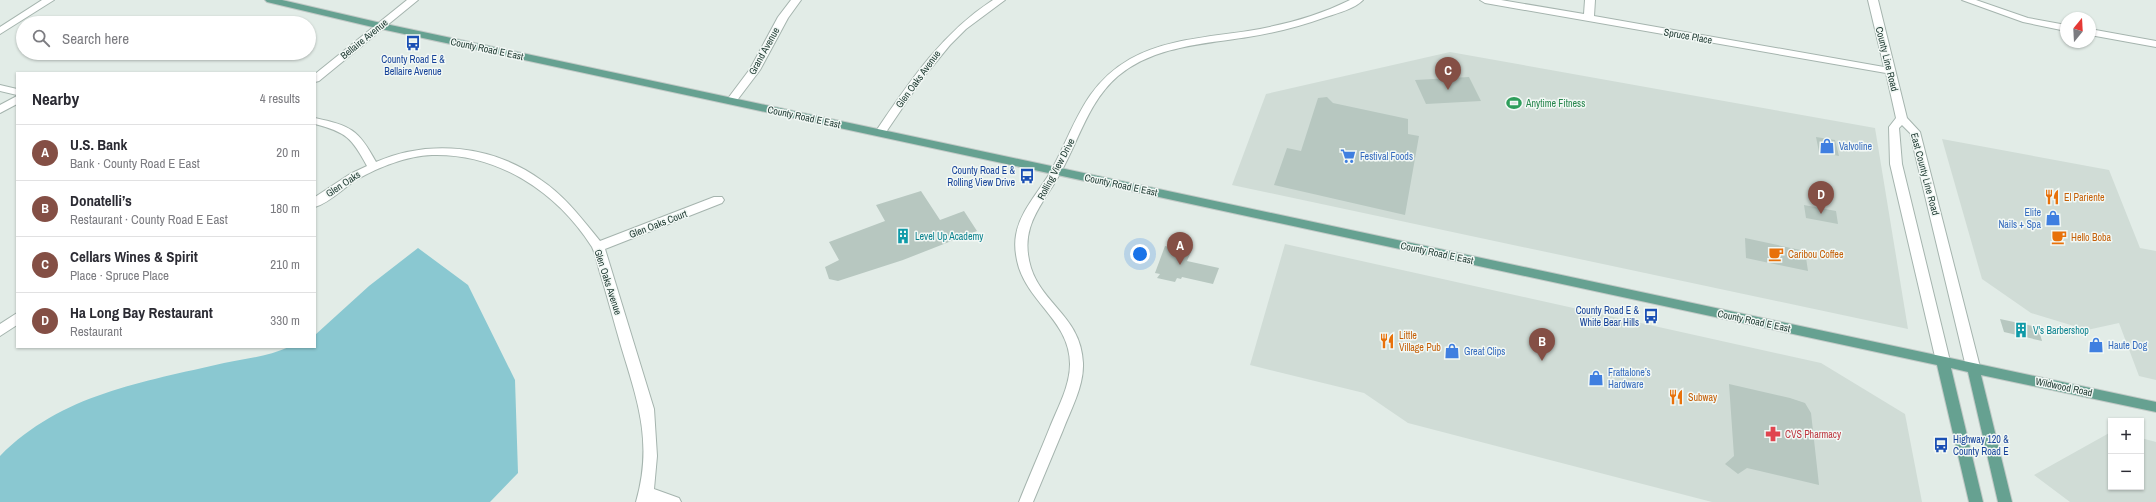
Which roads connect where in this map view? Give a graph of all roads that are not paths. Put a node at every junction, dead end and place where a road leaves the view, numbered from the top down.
1 (49, 0) edge
2 (270, 0) edge
3 (413, 0) edge
4 (796, 0) edge
5 (1000, 0) edge
6 (1358, 0) edge
7 (1485, 0) edge
8 (1590, 0) edge
9 (1873, 0) edge
10 (1967, 0) edge
11 (1983, 2) edge
12 (24, 16) edge
13 (1589, 18) junction
14 (16, 21) edge
15 (381, 26) junction
16 (2060, 27) edge
17 (0, 31) edge
18 (2096, 33) edge
19 (2156, 44) edge
20 (1890, 71) junction
21 (316, 77) edge
22 (0, 88) edge
23 (16, 92) edge
24 (16, 100) edge
25 (731, 101) junction
26 (0, 110) edge
27 (1902, 119) junction
28 (316, 121) edge
29 (880, 133) junction
30 (372, 166) junction
31 (1056, 171) junction
32 (718, 200) dead end
33 (316, 202) edge
34 (598, 247) junction
35 (16, 319) edge
36 (0, 331) edge
37 (1943, 361) junction
38 (1973, 367) junction
39 (2156, 408) edge
40 (644, 498) edge
41 (674, 502) edge
42 (1026, 502) edge
43 (1976, 502) edge
44 (2005, 502) edge

1 - 12 street
2 - 15 main road, County Road E East
3 - 15 street, Bellaire Avenue
4 - 25 street, Grand Avenue
5 - 29 street, Glen Oaks Avenue
6 - 31 street, Rolling View Drive
7 - 13 street, Spruce Place
8 - 13 street
9 - 20 street, County Line Road
10 - 11 street
11 - 16 street
13 - 20 street, Spruce Place
14 - 17 street
15 - 21 street, Bellaire Avenue
15 - 25 main road, County Road E East
18 - 19 street
20 - 27 street, County Line Road
22 - 23 street
24 - 26 street
25 - 29 main road, County Road E East
27 - 37 street, East County Line Road
27 - 38 street, East County Line Road
28 - 30 street
29 - 31 main road, County Road E East
30 - 33 street, Glen Oaks
30 - 34 street, Glen Oaks Avenue
31 - 37 main road, County Road E East
31 - 42 street, Rolling View Drive
32 - 34 street, Glen Oaks Court
34 - 40 street, Glen Oaks Avenue
35 - 36 street
37 - 38 main road, County Road E East
37 - 43 main road, East County Line Road
38 - 39 main road, Wildwood Road
38 - 44 main road, East County Line Road
40 - 41 street

